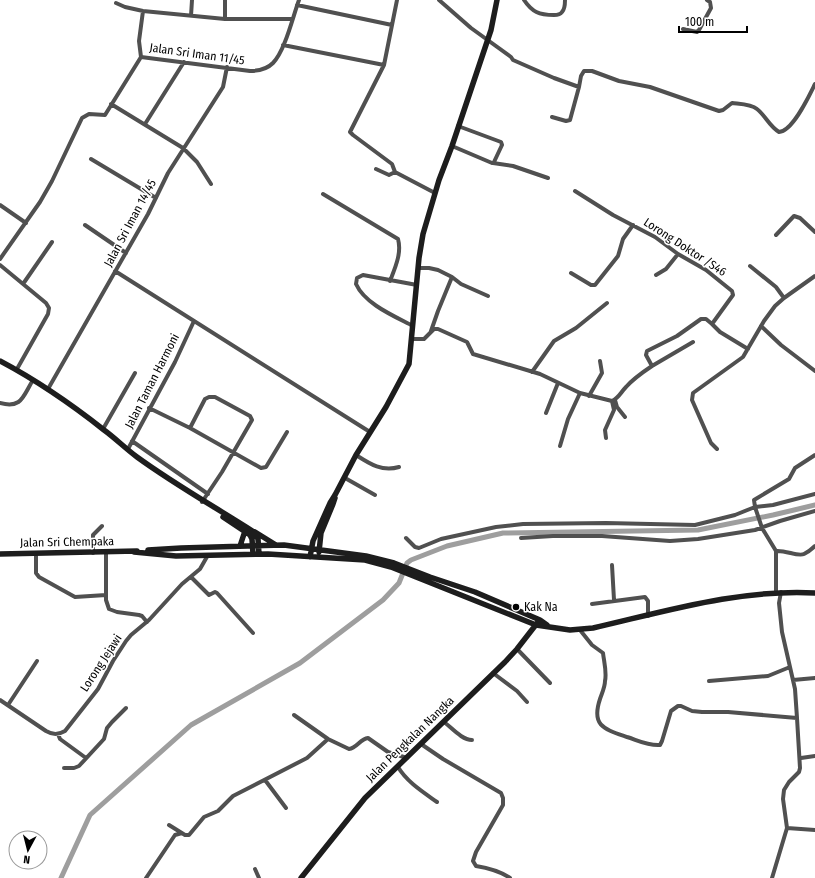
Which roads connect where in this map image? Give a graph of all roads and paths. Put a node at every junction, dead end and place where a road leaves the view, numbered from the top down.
1 (192, 0) edge
2 (225, 0) edge
3 (299, 0) edge
4 (397, 0) edge
5 (439, 0) edge
6 (498, 0) edge
7 (524, 0) edge
8 (565, 0) edge
9 (707, 0) edge
10 (116, 3) dead end
11 (297, 6) junction
12 (143, 11) junction
13 (191, 16) junction
14 (225, 19) junction
15 (292, 19) junction
16 (392, 25) junction
17 (683, 29) dead end
18 (488, 40) junction
19 (283, 45) junction
20 (141, 57) junction
21 (184, 62) junction
22 (384, 65) junction
23 (227, 67) junction
24 (815, 84) edge
25 (579, 87) junction
26 (111, 104) junction
27 (552, 117) dead end
28 (145, 124) junction
29 (458, 126) junction
30 (452, 146) junction
31 (183, 148) junction
32 (91, 159) dead end
33 (492, 163) junction
34 (376, 169) dead end
35 (395, 172) junction
36 (548, 178) dead end
37 (211, 184) dead end
38 (575, 191) dead end
39 (435, 192) junction
40 (323, 194) dead end
41 (156, 198) junction
42 (0, 205) edge
43 (26, 223) junction
44 (85, 225) dead end
45 (633, 225) junction
46 (815, 232) edge
47 (776, 235) dead end
48 (52, 242) dead end
49 (126, 253) junction
50 (678, 254) junction
51 (0, 259) edge
52 (0, 265) edge
53 (750, 266) dead end
54 (418, 268) junction
55 (115, 272) junction
56 (571, 273) dead end
57 (656, 275) dead end
58 (815, 276) edge
59 (452, 277) junction
60 (390, 281) junction
61 (23, 284) junction
62 (417, 285) junction
63 (488, 296) dead end
64 (784, 298) junction
65 (607, 303) dead end
66 (194, 321) junction
67 (712, 324) junction
68 (761, 326) junction
69 (414, 327) junction
70 (430, 333) junction
71 (412, 339) junction
72 (693, 342) dead end
73 (748, 349) junction
74 (0, 361) edge
75 (600, 361) dead end
76 (652, 366) junction
77 (17, 370) junction
78 (815, 371) edge
79 (532, 372) junction
80 (134, 373) dead end
81 (33, 380) junction
82 (558, 383) junction
83 (48, 389) junction
84 (580, 393) junction
85 (589, 396) junction
86 (614, 400) junction
87 (0, 403) edge
88 (150, 408) junction
89 (546, 413) dead end
90 (625, 417) dead end
91 (190, 428) junction
92 (103, 429) junction
93 (287, 432) dead end
94 (370, 432) junction
95 (606, 438) dead end
96 (132, 441) junction
97 (560, 446) dead end
98 (128, 449) junction
99 (717, 450) dead end
100 (233, 452) junction
101 (356, 455) junction
102 (815, 455) edge
103 (399, 467) dead end
104 (174, 470) junction
105 (345, 478) junction
106 (169, 479) junction
107 (188, 480) junction
108 (182, 488) junction
109 (208, 494) junction
110 (815, 494) edge
111 (335, 495) junction
112 (375, 495) dead end
113 (202, 501) junction
114 (755, 510) junction
115 (815, 511) edge
116 (102, 526) dead end
117 (762, 526) junction
118 (245, 531) junction
119 (254, 532) junction
120 (406, 538) dead end
121 (521, 538) dead end
122 (260, 545) junction
123 (277, 545) junction
124 (240, 546) junction
125 (253, 546) junction
126 (815, 546) edge
127 (312, 549) junction
128 (319, 550) junction
129 (776, 551) junction
130 (106, 552) junction
131 (134, 552) junction
132 (93, 553) junction
133 (0, 554) edge
134 (36, 554) junction
135 (256, 554) junction
136 (208, 555) junction
137 (310, 557) junction
138 (318, 557) junction
139 (395, 565) junction
140 (612, 566) dead end
141 (191, 577) junction
142 (778, 592) junction
143 (815, 593) edge
144 (106, 595) junction
145 (614, 600) junction
146 (592, 604) dead end
147 (648, 616) junction
148 (147, 622) junction
149 (538, 622) junction
150 (580, 630) junction
151 (253, 633) dead end
152 (517, 649) junction
153 (37, 661) dead end
154 (790, 667) junction
155 (493, 673) junction
156 (815, 678) edge
157 (709, 680) dead end
158 (793, 680) junction
159 (550, 683) dead end
160 (0, 700) edge
161 (527, 702) dead end
162 (8, 705) junction
163 (126, 708) dead end
164 (294, 715) dead end
165 (797, 718) junction
166 (444, 722) junction
167 (58, 734) junction
168 (328, 739) junction
169 (472, 740) dead end
170 (421, 744) junction
171 (815, 756) edge
172 (86, 758) junction
173 (407, 758) junction
174 (801, 758) junction
175 (398, 767) junction
176 (64, 768) dead end
177 (265, 780) junction
178 (438, 802) dead end
179 (286, 808) dead end
180 (169, 824) dead end
181 (787, 828) junction
182 (815, 830) edge
183 (182, 833) junction
184 (255, 869) dead end
185 (146, 878) edge
186 (259, 878) edge
187 (301, 878) edge
188 (510, 878) edge
189 (772, 878) edge

1 - 13 street
2 - 14 street
3 - 11 street, Jalan Sri Iman 11/45
4 - 16 street
5 - 18 street
6 - 18 main road
7 - 8 street
9 - 17 street
10 - 12 street
11 - 15 street, Jalan Sri Iman 11/45
11 - 16 street
12 - 13 street
12 - 20 street
13 - 14 street
14 - 15 street
15 - 19 street, Jalan Sri Iman 11/45
16 - 22 street
18 - 25 street
18 - 29 main road
19 - 22 street
19 - 23 street, Jalan Sri Iman 11/45
20 - 21 street, Jalan Sri Iman 11/45
20 - 26 street
21 - 23 street, Jalan Sri Iman 11/45
21 - 28 street
22 - 35 street
23 - 31 street, Jalan Sri Iman 14/45
24 - 25 street
25 - 27 street
26 - 28 street
26 - 43 street
28 - 31 street
29 - 30 main road
29 - 33 street
30 - 33 street
30 - 39 main road
31 - 37 street
31 - 41 street, Jalan Sri Iman 14/45
32 - 41 street
33 - 36 street
34 - 35 street
35 - 39 street
38 - 45 street, Lorong Doktor /S46
39 - 54 main road
40 - 60 street
41 - 49 street, Jalan Sri Iman 14/45
42 - 43 street
43 - 51 street
44 - 49 street
45 - 50 street, Lorong Doktor /S46
45 - 56 street
46 - 47 street
48 - 61 street
49 - 55 street, Jalan Sri Iman 14/45
50 - 57 street
50 - 67 street, Lorong Doktor /S46
52 - 61 street
53 - 64 street
54 - 59 street
54 - 62 main road
55 - 66 street
55 - 83 street, Jalan Sri Iman 14/45
58 - 64 street
59 - 63 street
59 - 70 street
60 - 62 street
60 - 69 street
61 - 77 street
62 - 69 main road
64 - 68 street
65 - 79 street
66 - 88 street, Jalan Taman Harmoni
66 - 94 street
67 - 73 street
67 - 76 street
68 - 73 street
68 - 78 street
69 - 71 main road
70 - 71 street
70 - 79 street
71 - 94 main road
72 - 76 street
73 - 99 street
74 - 77 main road
75 - 85 street
76 - 86 street
77 - 81 main road
79 - 82 street
80 - 92 street
81 - 83 main road
81 - 87 street
82 - 84 street
82 - 89 street
83 - 92 main road
84 - 85 street
84 - 97 street
85 - 86 street
86 - 90 street
86 - 95 street
88 - 91 street
88 - 96 street, Jalan Taman Harmoni
91 - 100 street
91 - 100 street
92 - 98 main road
93 - 100 street
94 - 101 main road
96 - 98 street, Jalan Taman Harmoni
96 - 104 street
98 - 106 main road
100 - 109 street
101 - 103 street
101 - 105 main road
102 - 114 street
104 - 106 street
104 - 107 street
105 - 111 main road
105 - 112 street
106 - 108 main road
107 - 108 street
107 - 109 street
108 - 113 main road
109 - 113 street
110 - 114 street
111 - 127 main road
111 - 128 main road
113 - 118 main road
113 - 119 main road
114 - 117 street
114 - 120 street
115 - 117 street
116 - 132 street
117 - 121 street
117 - 129 street
118 - 124 main road
118 - 125 main road
119 - 122 main road
119 - 123 main road
122 - 123 main road
122 - 125 main road
122 - 135 main road
123 - 127 main road
124 - 125 main road
124 - 131 main road
125 - 135 main road
126 - 129 street
127 - 128 main road
127 - 137 main road
128 - 138 main road
128 - 139 main road
129 - 142 street
130 - 131 main road, Jalan Sri Chempaka
130 - 132 main road, Jalan Sri Chempaka
130 - 144 street
131 - 136 main road
132 - 134 main road, Jalan Sri Chempaka
133 - 134 main road, Jalan Sri Chempaka
134 - 144 street
135 - 136 main road
135 - 137 main road
136 - 141 street, Lorong Jejawi
137 - 138 main road
138 - 139 main road
139 - 149 main road
140 - 145 street
141 - 148 street, Lorong Jejawi
141 - 151 street
142 - 143 main road
142 - 147 main road
142 - 154 street
144 - 148 street
145 - 146 street
145 - 147 street
147 - 150 main road
148 - 167 street, Lorong Jejawi
149 - 150 main road
149 - 152 main road, Jalan Pengkalan Nangka
150 - 165 street
152 - 155 main road, Jalan Pengkalan Nangka
152 - 159 street
153 - 162 street
154 - 157 street
154 - 158 street
155 - 161 street
155 - 166 main road, Jalan Pengkalan Nangka
156 - 158 street
158 - 165 street
160 - 162 street
162 - 167 street
163 - 172 street
164 - 168 street
165 - 174 street
166 - 169 street
166 - 170 main road, Jalan Pengkalan Nangka
167 - 172 street
168 - 173 street
168 - 177 street
170 - 173 main road, Jalan Pengkalan Nangka
170 - 188 street
171 - 174 street
172 - 176 street
173 - 175 main road, Jalan Pengkalan Nangka
174 - 181 street
175 - 178 street
175 - 187 main road, Jalan Pengkalan Nangka
177 - 179 street
177 - 183 street
180 - 183 street
181 - 182 street
181 - 189 street
183 - 185 street
184 - 186 street

